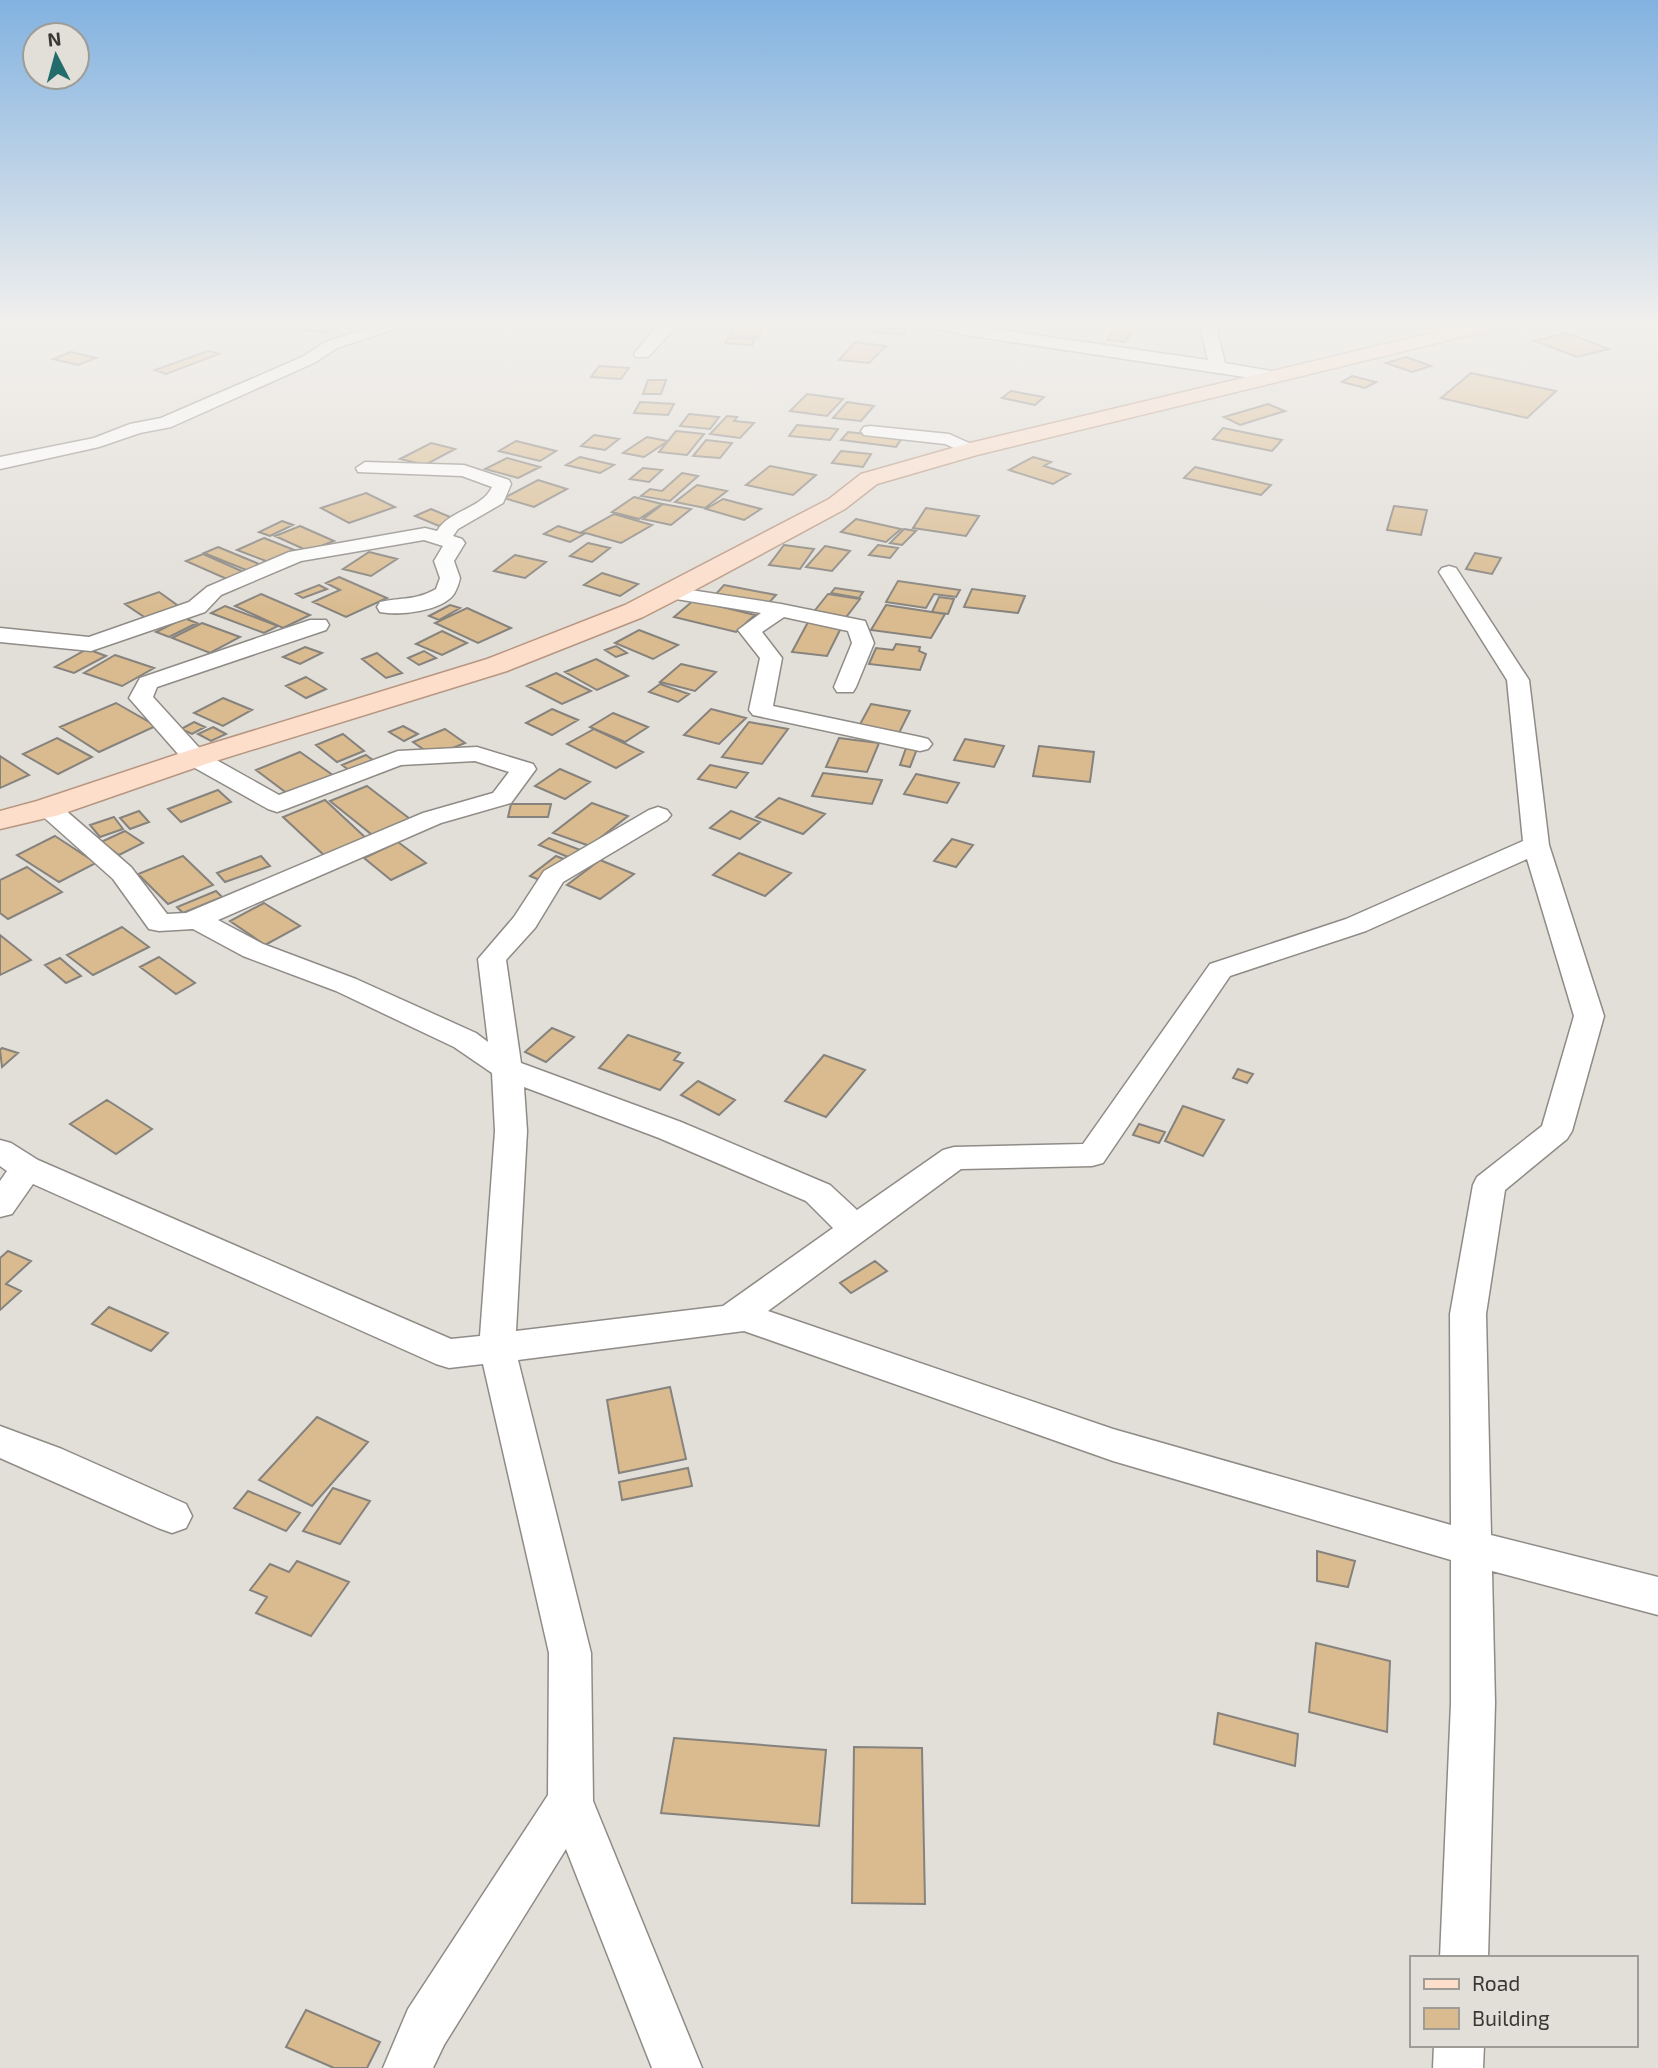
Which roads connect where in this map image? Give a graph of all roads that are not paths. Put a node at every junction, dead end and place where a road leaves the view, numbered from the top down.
1 (173, 420) edge
2 (1094, 420) edge
3 (870, 431) dead end
4 (970, 450) junction
5 (0, 463) edge
6 (365, 468) dead end
7 (442, 539) junction
8 (1449, 572) dead end
9 (671, 593) junction
10 (388, 607) dead end
11 (781, 610) junction
12 (318, 625) dead end
13 (0, 635) edge
14 (845, 687) dead end
15 (920, 744) dead end
16 (195, 758) junction
17 (48, 808) junction
18 (658, 815) dead end
19 (0, 820) edge
20 (1536, 845) junction
21 (196, 919) junction
22 (507, 1069) junction
23 (14, 1160) edge
24 (0, 1205) edge
25 (856, 1229) junction
26 (730, 1319) junction
27 (497, 1348) junction
28 (0, 1442) edge
29 (172, 1516) dead end
30 (1471, 1548) junction
31 (1658, 1596) edge
32 (570, 1801) junction
33 (1464, 1956) edge
34 (1459, 2047) edge
35 (408, 2068) edge
36 (677, 2068) edge
37 (1458, 2068) edge

1 - 5 street
2 - 4 main road
3 - 4 street
4 - 9 main road
6 - 7 street
7 - 10 street
7 - 13 street
8 - 20 street
9 - 11 street
9 - 16 main road
11 - 14 street
11 - 15 street
12 - 16 street
16 - 17 main road
16 - 21 street
17 - 19 main road
17 - 21 street
18 - 22 street
20 - 25 street
20 - 30 street
21 - 22 street
22 - 25 street
22 - 27 street
23 - 24 street
23 - 27 street
25 - 26 street
26 - 27 street
26 - 30 street
27 - 32 street
28 - 29 street
30 - 31 street
30 - 33 street
32 - 35 street
32 - 36 street
34 - 37 street

